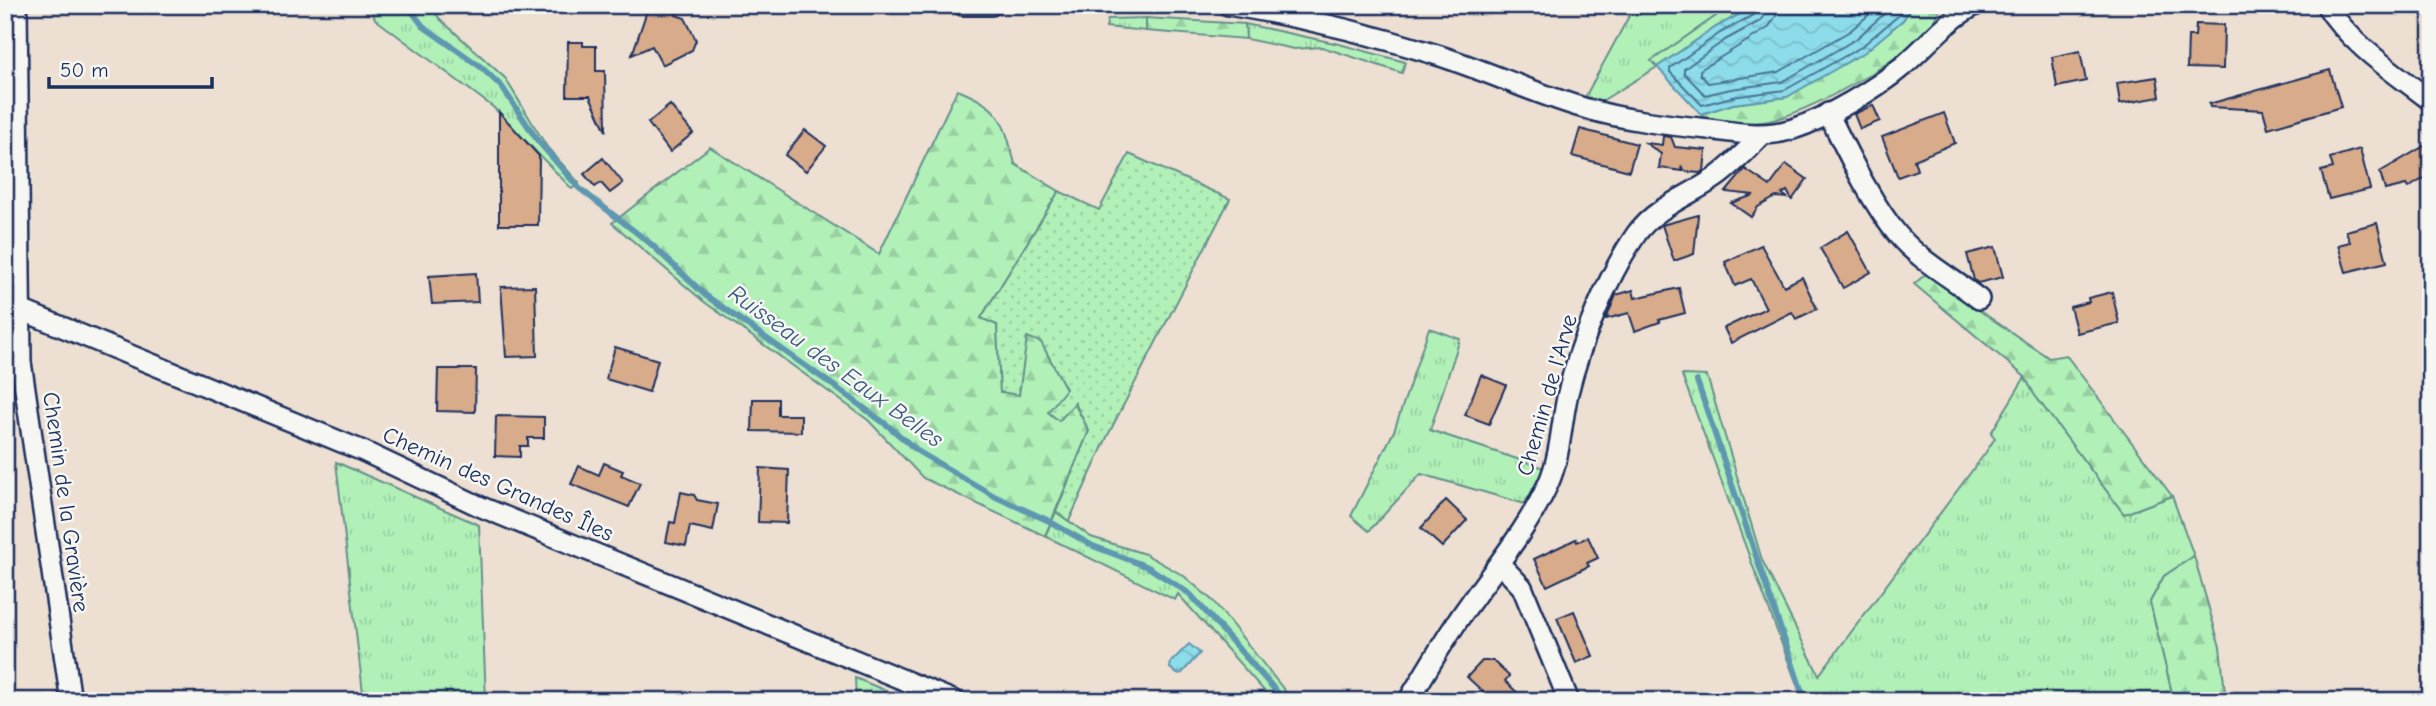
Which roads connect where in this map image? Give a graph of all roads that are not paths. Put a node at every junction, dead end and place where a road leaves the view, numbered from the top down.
1 (17, 5) edge
2 (963, 5) edge
3 (991, 5) edge
4 (1228, 5) edge
5 (1976, 5) edge
6 (2326, 5) edge
7 (983, 6) edge
8 (2431, 101) edge
9 (1828, 113) junction
10 (1762, 135) junction
11 (1979, 299) dead end
12 (21, 310) junction
13 (1500, 564) junction
14 (71, 701) edge
15 (955, 701) edge
16 (1409, 701) edge
17 (1569, 701) edge

1 - 12 street, Chemin de la Gravière
2 - 7 street
3 - 7 street
4 - 10 street
5 - 9 street
6 - 8 street
9 - 10 street
9 - 11 street
10 - 13 street, Chemin de l'Arve
12 - 14 street, Chemin de la Gravière
12 - 15 street, Chemin des Grandes Îles
13 - 16 street, Chemin de l'Arve
13 - 17 street

